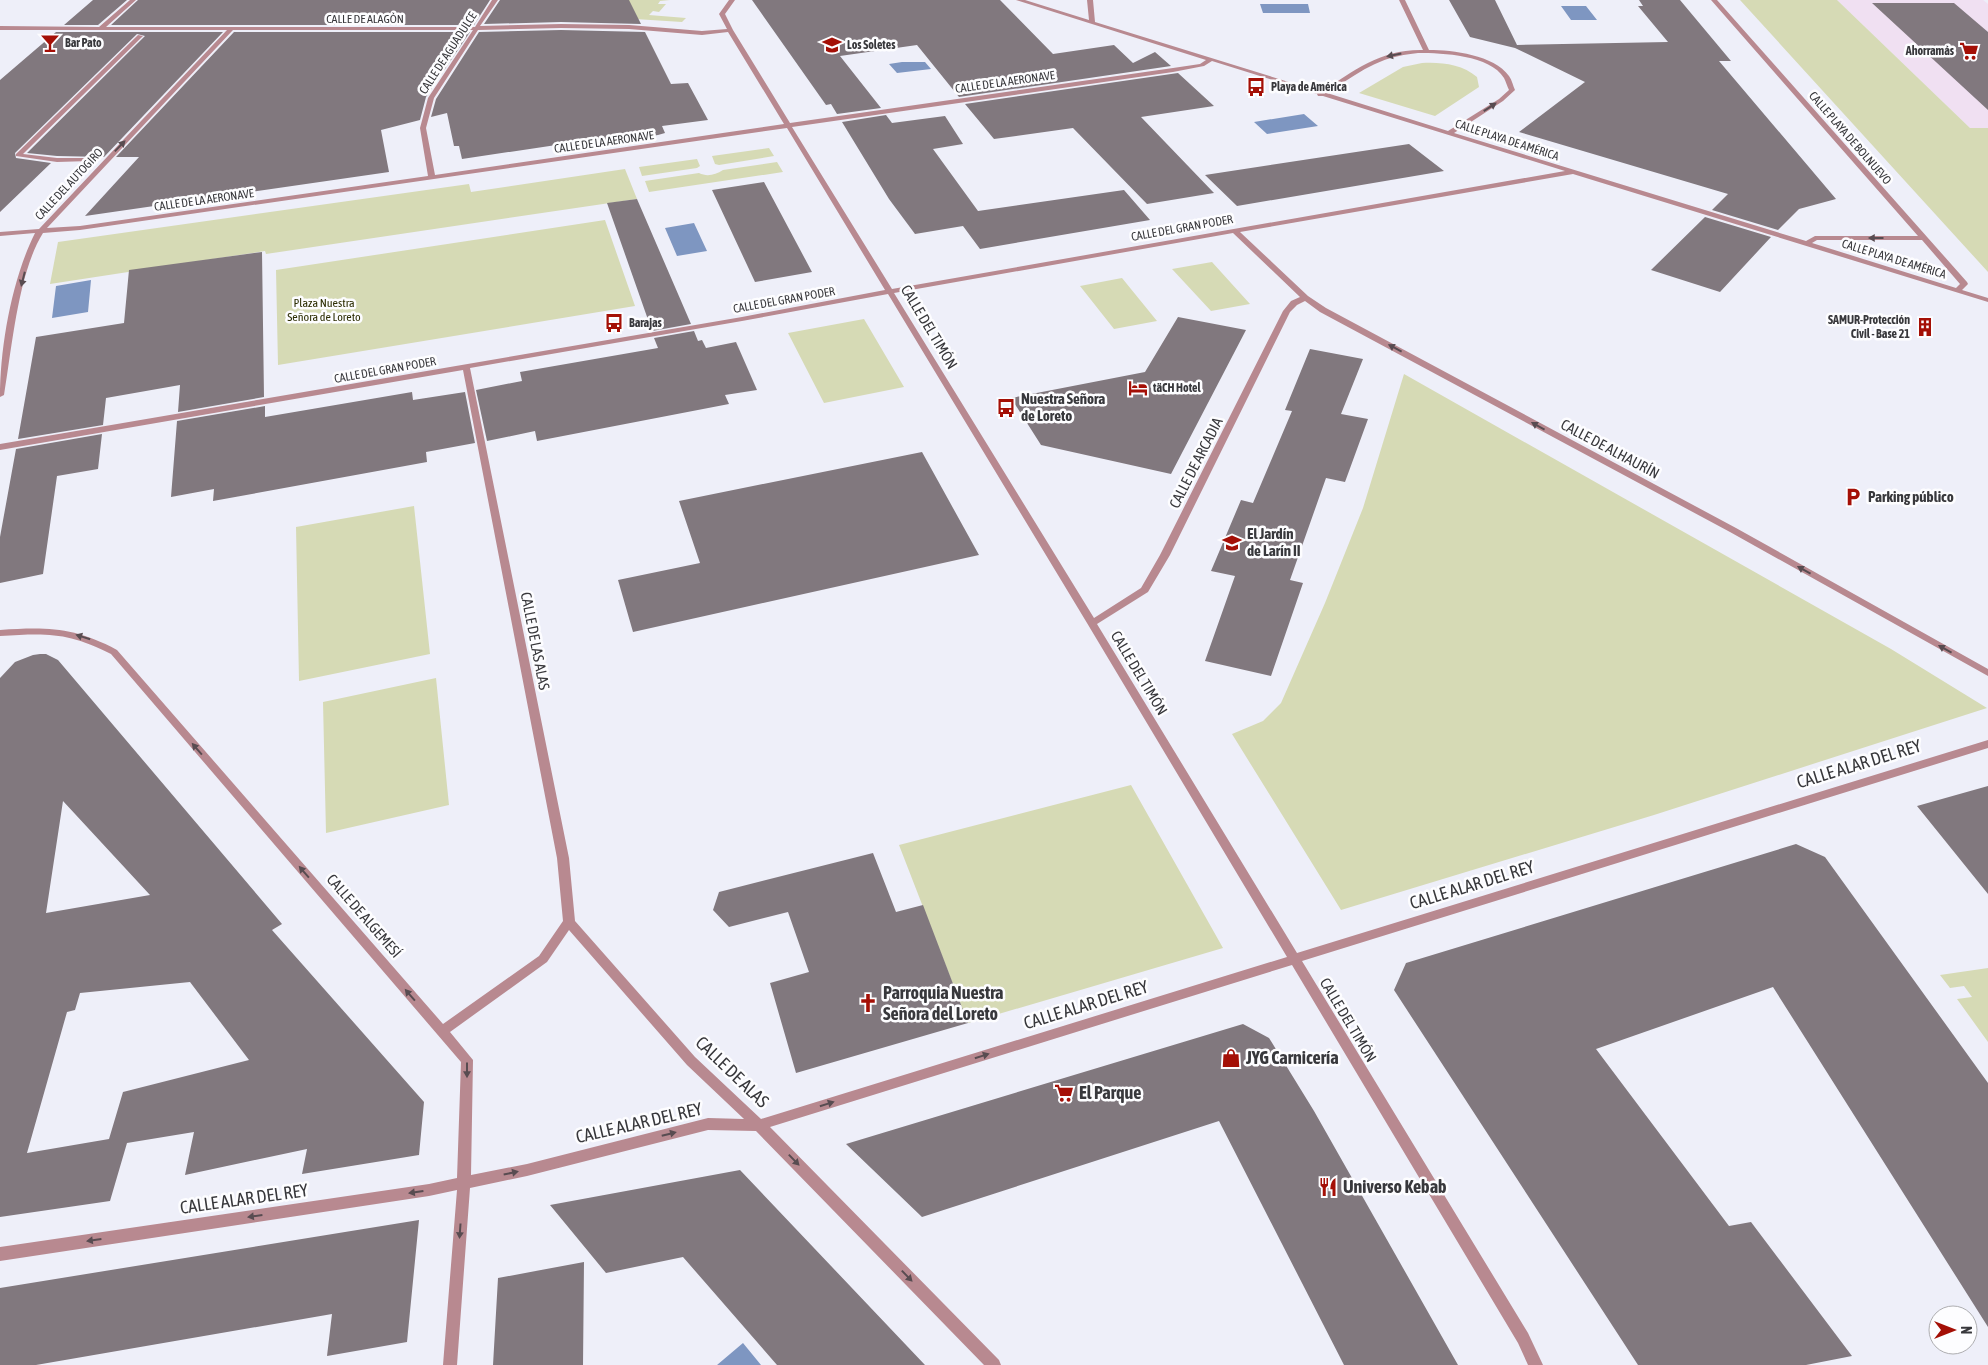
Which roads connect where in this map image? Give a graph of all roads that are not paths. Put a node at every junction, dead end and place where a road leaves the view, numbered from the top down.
1 (133, 0) edge
2 (495, 0) edge
3 (732, 0) edge
4 (1019, 0) edge
5 (1090, 0) edge
6 (1402, 0) edge
7 (1714, 0) edge
8 (1092, 23) junction
9 (479, 27) junction
10 (0, 28) edge
11 (102, 28) junction
12 (231, 29) junction
13 (730, 30) junction
14 (140, 36) dead end
15 (1427, 51) junction
16 (1210, 60) junction
17 (1320, 95) junction
18 (790, 126) junction
19 (1449, 133) junction
20 (88, 160) dead end
21 (1571, 172) junction
22 (432, 178) junction
23 (1234, 230) junction
24 (39, 233) junction
25 (0, 234) edge
26 (1925, 238) junction
27 (1807, 244) junction
28 (1958, 290) junction
29 (891, 292) junction
30 (1305, 298) junction
31 (1988, 300) edge
32 (466, 367) junction
33 (0, 395) edge
34 (0, 447) edge
35 (1092, 623) junction
36 (0, 633) edge
37 (1988, 673) edge
38 (1988, 744) edge
39 (569, 922) junction
40 (1294, 960) junction
41 (442, 1032) junction
42 (759, 1125) junction
43 (464, 1183) junction
44 (0, 1254) edge
45 (450, 1365) edge
46 (994, 1365) edge
47 (1536, 1365) edge

1 - 11 street
2 - 9 street, CALLE DE AGUADULCE
3 - 13 street, CALLE DEL TIMÓN
4 - 8 street, CALLE PLAYA DE AMÉRICA
5 - 8 street
6 - 15 street
7 - 26 street, CALLE PLAYA DE BOLNUEVO
8 - 16 street, CALLE PLAYA DE AMÉRICA
9 - 12 street, CALLE DE ALAGÓN
9 - 13 street, CALLE DE ALAGÓN
9 - 22 street, CALLE DE AGUADULCE
10 - 11 street, CALLE DE ALAGÓN
11 - 12 street, CALLE DE ALAGÓN
24 -> 12 street, CALLE DEL AUTOGIRO
13 - 18 street, CALLE DEL TIMÓN
14 - 20 street
15 -> 17 street
19 -> 15 street
16 - 17 street, CALLE PLAYA DE AMÉRICA
16 - 18 street, CALLE DE LA AERONAVE
17 - 19 street, CALLE PLAYA DE AMÉRICA
18 - 22 street, CALLE DE LA AERONAVE
18 - 29 street, CALLE DEL TIMÓN
19 - 21 street, CALLE PLAYA DE AMÉRICA
21 - 23 street, CALLE DEL GRAN PODER
21 - 27 street, CALLE PLAYA DE AMÉRICA
22 - 24 street, CALLE DE LA AERONAVE
23 - 29 street, CALLE DEL GRAN PODER
23 - 30 street, CALLE DE ALHAURÍN
24 - 25 street, CALLE DE LA AERONAVE
24 -> 33 street, CALLE DEL AUTOGIRO
26 -> 27 street
26 - 28 street, CALLE PLAYA DE BOLNUEVO
27 - 28 street, CALLE PLAYA DE AMÉRICA
28 - 31 street, CALLE PLAYA DE AMÉRICA
29 - 32 street, CALLE DEL GRAN PODER
29 - 35 street, CALLE DEL TIMÓN
30 - 35 street, CALLE DE ARCADIA
37 -> 30 street, CALLE DE ALHAURÍN
32 - 34 street, CALLE DEL GRAN PODER
32 - 39 street, CALLE DE LAS ALAS
35 - 40 street, CALLE DEL TIMÓN
41 -> 36 street, CALLE DE ALGEMESÍ
38 - 40 street, CALLE ALAR DEL REY
39 - 41 street
39 - 42 street, CALLE DE ALAS
42 -> 40 street, CALLE ALAR DEL REY
40 - 47 street, CALLE DEL TIMÓN
41 -> 43 street, CALLE DE ALGEMESÍ
43 -> 42 street, CALLE ALAR DEL REY
42 -> 46 street, CALLE DE ALAS
43 -> 44 street, CALLE ALAR DEL REY
43 -> 45 street, CALLE DE ALGEMESÍ

